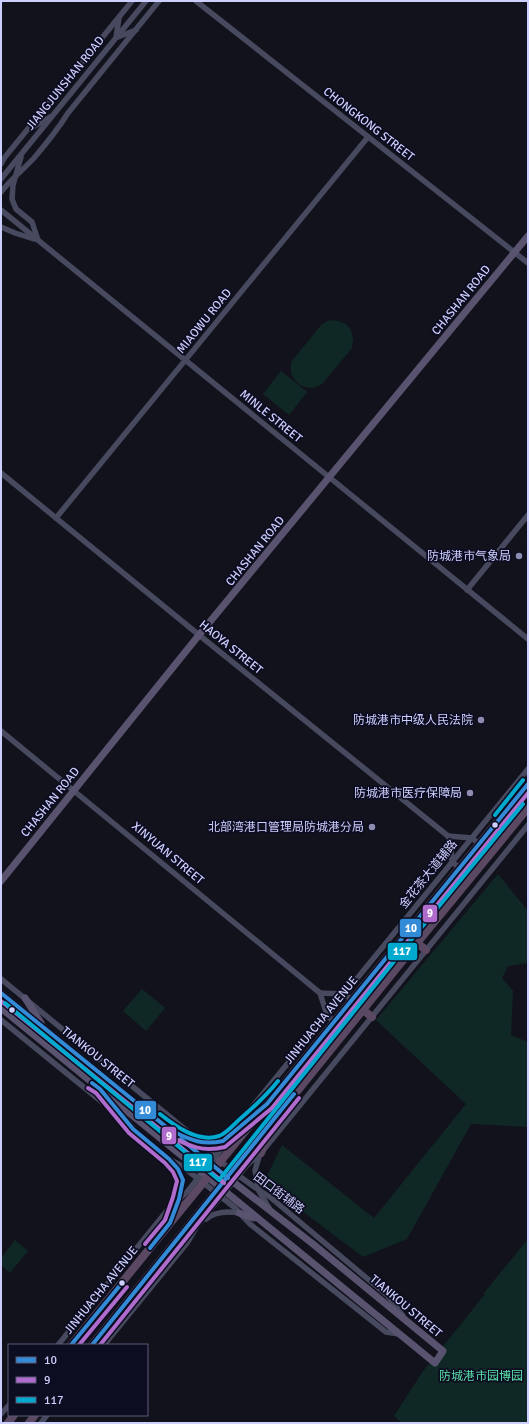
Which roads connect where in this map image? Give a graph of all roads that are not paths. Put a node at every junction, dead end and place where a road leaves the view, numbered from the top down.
1 (132, 1) edge
2 (146, 1) edge
3 (159, 1) edge
4 (196, 1) edge
5 (119, 17) junction
6 (136, 29) junction
7 (116, 38) junction
8 (53, 114) junction
9 (26, 131) junction
10 (368, 137) junction
11 (22, 153) junction
12 (3, 158) edge
13 (1, 164) edge
14 (15, 175) junction
15 (1, 179) edge
16 (1, 192) edge
17 (1, 210) edge
18 (1, 227) edge
19 (528, 236) edge
20 (38, 240) junction
21 (515, 252) junction
22 (528, 264) edge
23 (185, 360) junction
24 (1, 473) edge
25 (329, 477) junction
26 (528, 515) edge
27 (56, 518) junction
28 (467, 590) junction
29 (199, 636) junction
30 (528, 639) edge
31 (1, 731) edge
32 (528, 769) edge
33 (528, 784) edge
34 (73, 790) junction
35 (528, 808) edge
36 (528, 825) edge
37 (448, 836) junction
38 (472, 838) junction
39 (479, 844) junction
40 (490, 854) junction
41 (499, 861) junction
42 (452, 862) junction
43 (460, 868) junction
44 (1, 881) edge
45 (417, 942) junction
46 (426, 950) junction
47 (1, 979) edge
48 (1, 993) edge
49 (320, 993) junction
50 (344, 994) junction
51 (25, 998) junction
52 (352, 1000) junction
53 (1, 1008) edge
54 (363, 1010) junction
55 (326, 1016) junction
56 (372, 1017) junction
57 (1, 1020) edge
58 (334, 1022) junction
59 (46, 1030) junction
60 (100, 1089) junction
61 (267, 1104) junction
62 (276, 1117) junction
63 (239, 1127) junction
64 (133, 1129) junction
65 (170, 1130) junction
66 (200, 1143) junction
67 (261, 1153) junction
68 (169, 1159) junction
69 (215, 1162) junction
70 (233, 1177) junction
71 (203, 1178) junction
72 (258, 1191) junction
73 (220, 1192) junction
74 (179, 1199) junction
75 (270, 1210) junction
76 (239, 1213) junction
77 (262, 1221) junction
78 (170, 1223) junction
79 (197, 1226) junction
80 (318, 1237) junction
81 (313, 1244) junction
82 (354, 1301) junction
83 (409, 1324) junction
84 (59, 1344) edge
85 (72, 1344) edge
86 (93, 1344) edge
87 (105, 1344) edge
88 (8, 1406) edge
89 (1, 1414) edge

1 - 5 street
2 - 7 street, JIANGJUNSHAN ROAD
3 - 6 street
4 - 10 street, CHONGKONG STREET
5 - 7 street
5 - 9 street
6 - 7 street
6 - 14 street
7 - 8 street, JIANGJUNSHAN ROAD
8 - 9 street
8 - 11 street, JIANGJUNSHAN ROAD
9 - 12 street
10 - 21 street, CHONGKONG STREET
10 - 23 street, MIAOWU ROAD
11 - 14 street
11 - 15 street, JIANGJUNSHAN ROAD
12 - 13 street
14 - 16 street
14 - 20 street
17 - 20 street, MINLE STREET
18 - 20 street
19 - 21 main road, CHASHAN ROAD
20 - 23 street, MINLE STREET
21 - 22 street, CHONGKONG STREET
21 - 25 main road, CHASHAN ROAD
23 - 25 street, MINLE STREET
23 - 27 street, MIAOWU ROAD
24 - 27 street, HAOYA STREET
25 - 28 street, MINLE STREET
25 - 29 main road, CHASHAN ROAD
26 - 28 street
27 - 29 street, HAOYA STREET
28 - 30 street, MINLE STREET
29 - 34 main road, CHASHAN ROAD
29 - 37 street, HAOYA STREET
31 - 34 street, XINYUAN STREET
32 - 38 street, 金花茶大道辅路
33 - 39 highway, JINHUACHA AVENUE
34 - 44 main road, CHASHAN ROAD
34 - 49 street, XINYUAN STREET
35 - 40 highway
36 - 41 street
37 - 38 street
37 - 42 street
38 - 39 street
38 - 42 street, 金花茶大道辅路
39 - 43 highway, JINHUACHA AVENUE
40 - 41 street
40 - 45 highway
41 - 46 street
42 - 43 street
42 - 50 street, 金花茶大道辅路
43 - 52 highway, JINHUACHA AVENUE
45 - 46 highway
45 - 54 highway
46 - 56 street
47 - 51 street
48 - 59 main road, TIANKOU STREET
49 - 50 street
49 - 55 street
50 - 52 street
50 - 55 street, 金花茶大道辅路
51 - 59 main road
51 - 66 street
52 - 58 highway, JINHUACHA AVENUE
53 - 60 main road, TIANKOU STREET
54 - 56 highway
54 - 62 highway
55 - 58 street
55 - 63 street, 金花茶大道辅路
56 - 67 street
57 - 64 street
58 - 61 highway, JINHUACHA AVENUE
59 - 65 main road, TIANKOU STREET
60 - 64 main road
60 - 71 main road, TIANKOU STREET
61 - 63 highway
61 - 69 highway, JINHUACHA AVENUE
62 - 67 highway
62 - 70 highway
63 - 66 street
63 - 69 street, 金花茶大道辅路
64 - 68 street
65 - 66 main road
65 - 69 main road, TIANKOU STREET
66 - 69 street
67 - 70 street
67 - 72 street
68 - 71 street
68 - 74 street
69 - 70 main road, TIANKOU STREET
69 - 71 highway, JINHUACHA AVENUE
70 - 72 street, 田口街辅路
70 - 73 highway
70 - 75 main road, TIANKOU STREET
71 - 73 main road, TIANKOU STREET
71 - 74 street
71 - 78 highway, JINHUACHA AVENUE
72 - 75 street
72 - 80 street, 田口街辅路
73 - 76 street
73 - 77 main road, TIANKOU STREET
73 - 79 street
73 - 86 highway
74 - 78 highway
74 - 84 street
75 - 81 main road, TIANKOU STREET
76 - 77 main road
76 - 79 street
76 - 82 street
77 - 82 main road, TIANKOU STREET
78 - 85 highway, JINHUACHA AVENUE
79 - 87 street
80 - 81 main road
80 - 83 street, 田口街辅路
81 - 83 main road, TIANKOU STREET
82 - 83 main road, TIANKOU STREET
88 - 89 street

